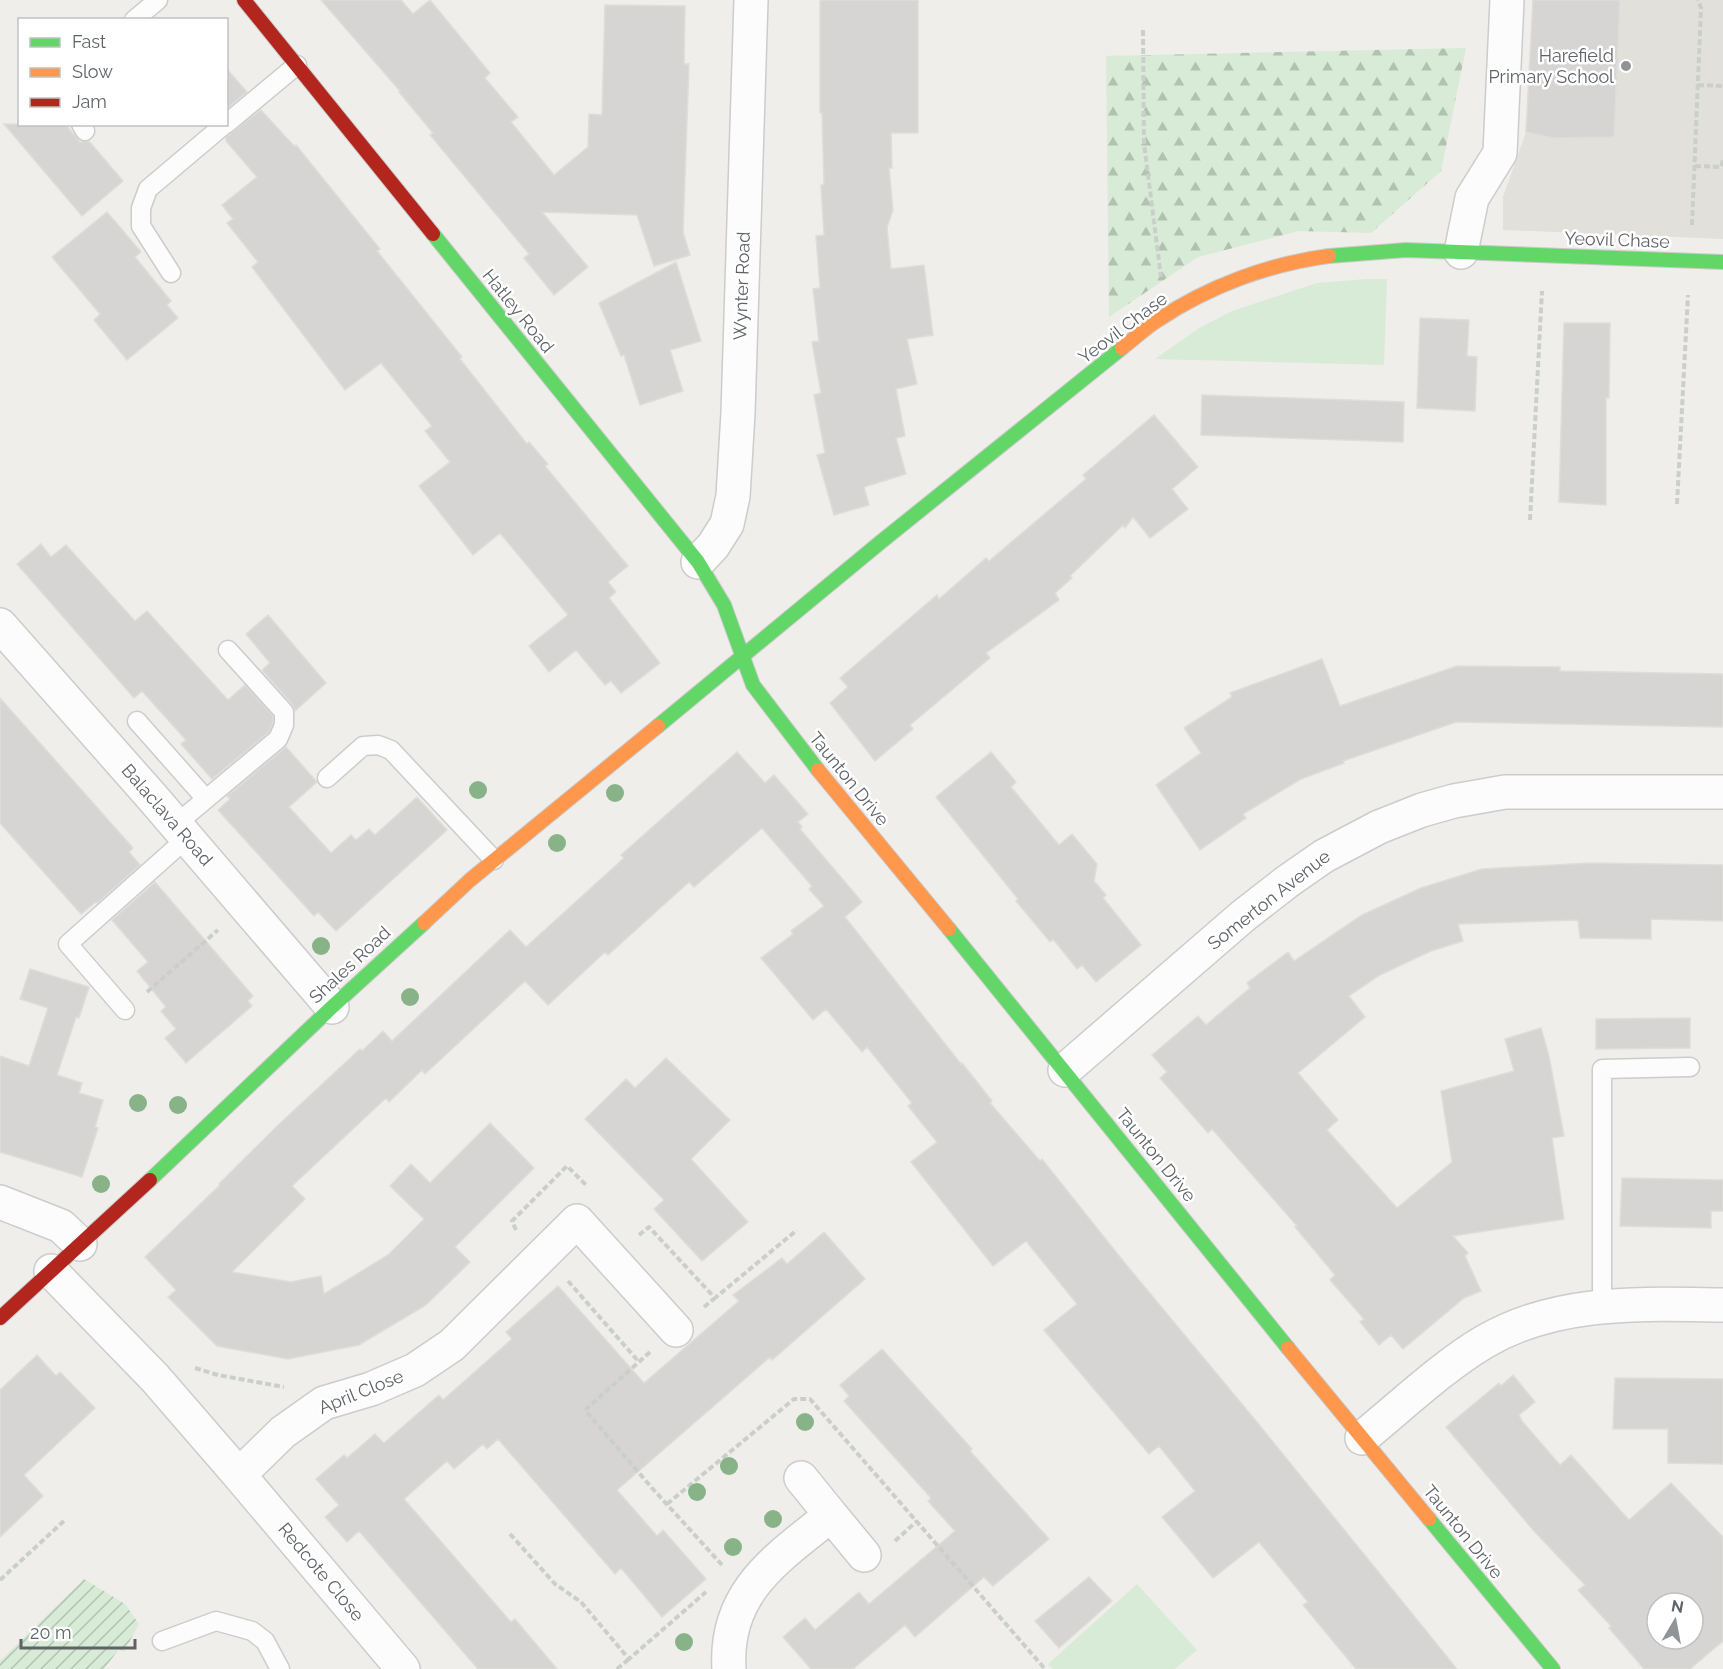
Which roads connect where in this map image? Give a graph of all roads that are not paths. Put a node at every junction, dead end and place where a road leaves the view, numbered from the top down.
1 (158, 0) edge
2 (244, 0) edge
3 (751, 0) edge
4 (1507, 0) edge
5 (136, 18) edge
6 (297, 65) junction
7 (228, 122) edge
8 (224, 126) edge
9 (1461, 252) junction
10 (1723, 262) edge
11 (171, 273) dead end
12 (698, 562) junction
13 (0, 626) edge
14 (228, 650) dead end
15 (742, 658) junction
16 (137, 721) dead end
17 (327, 778) dead end
18 (1723, 792) edge
19 (206, 799) junction
20 (181, 831) junction
21 (494, 860) junction
22 (332, 1007) junction
23 (125, 1010) road end
24 (1690, 1067) dead end
25 (1065, 1070) junction
26 (0, 1202) edge
27 (80, 1244) junction
28 (51, 1271) junction
29 (1723, 1305) edge
30 (1602, 1306) junction
31 (0, 1318) edge
32 (676, 1330) road end
33 (1362, 1438) junction
34 (239, 1475) junction
35 (801, 1478) dead end
36 (831, 1515) junction
37 (864, 1555) dead end
38 (162, 1641) dead end
39 (280, 1669) edge
40 (403, 1669) edge
41 (729, 1669) edge
42 (1552, 1669) edge

1 - 5 lane
2 - 6 street, Hatley Road
3 - 12 street, Wynter Road
4 - 9 street
6 - 7 lane
6 - 12 street, Hatley Road
8 - 11 lane
9 - 10 street, Yeovil Chase
9 - 15 street, Yeovil Chase
12 - 15 street, Hatley Road
13 - 20 street, Balaclava Road
14 - 19 lane
15 - 21 street, Shales Road
15 - 25 street, Taunton Drive
16 - 19 lane
17 - 21 lane
18 - 25 street, Somerton Avenue
19 - 20 lane
20 - 22 street, Balaclava Road
20 - 23 lane
21 - 22 street, Shales Road
22 - 27 street, Shales Road
24 - 30 lane
25 - 33 street, Taunton Drive
26 - 27 street
27 - 28 street, Shales Road
28 - 31 street, Shales Road
28 - 34 street
29 - 30 street
30 - 33 street
32 - 34 street, April Close
33 - 42 street, Taunton Drive
34 - 40 street, Redcote Close
35 - 36 street
36 - 37 street
36 - 41 street
38 - 39 lane

